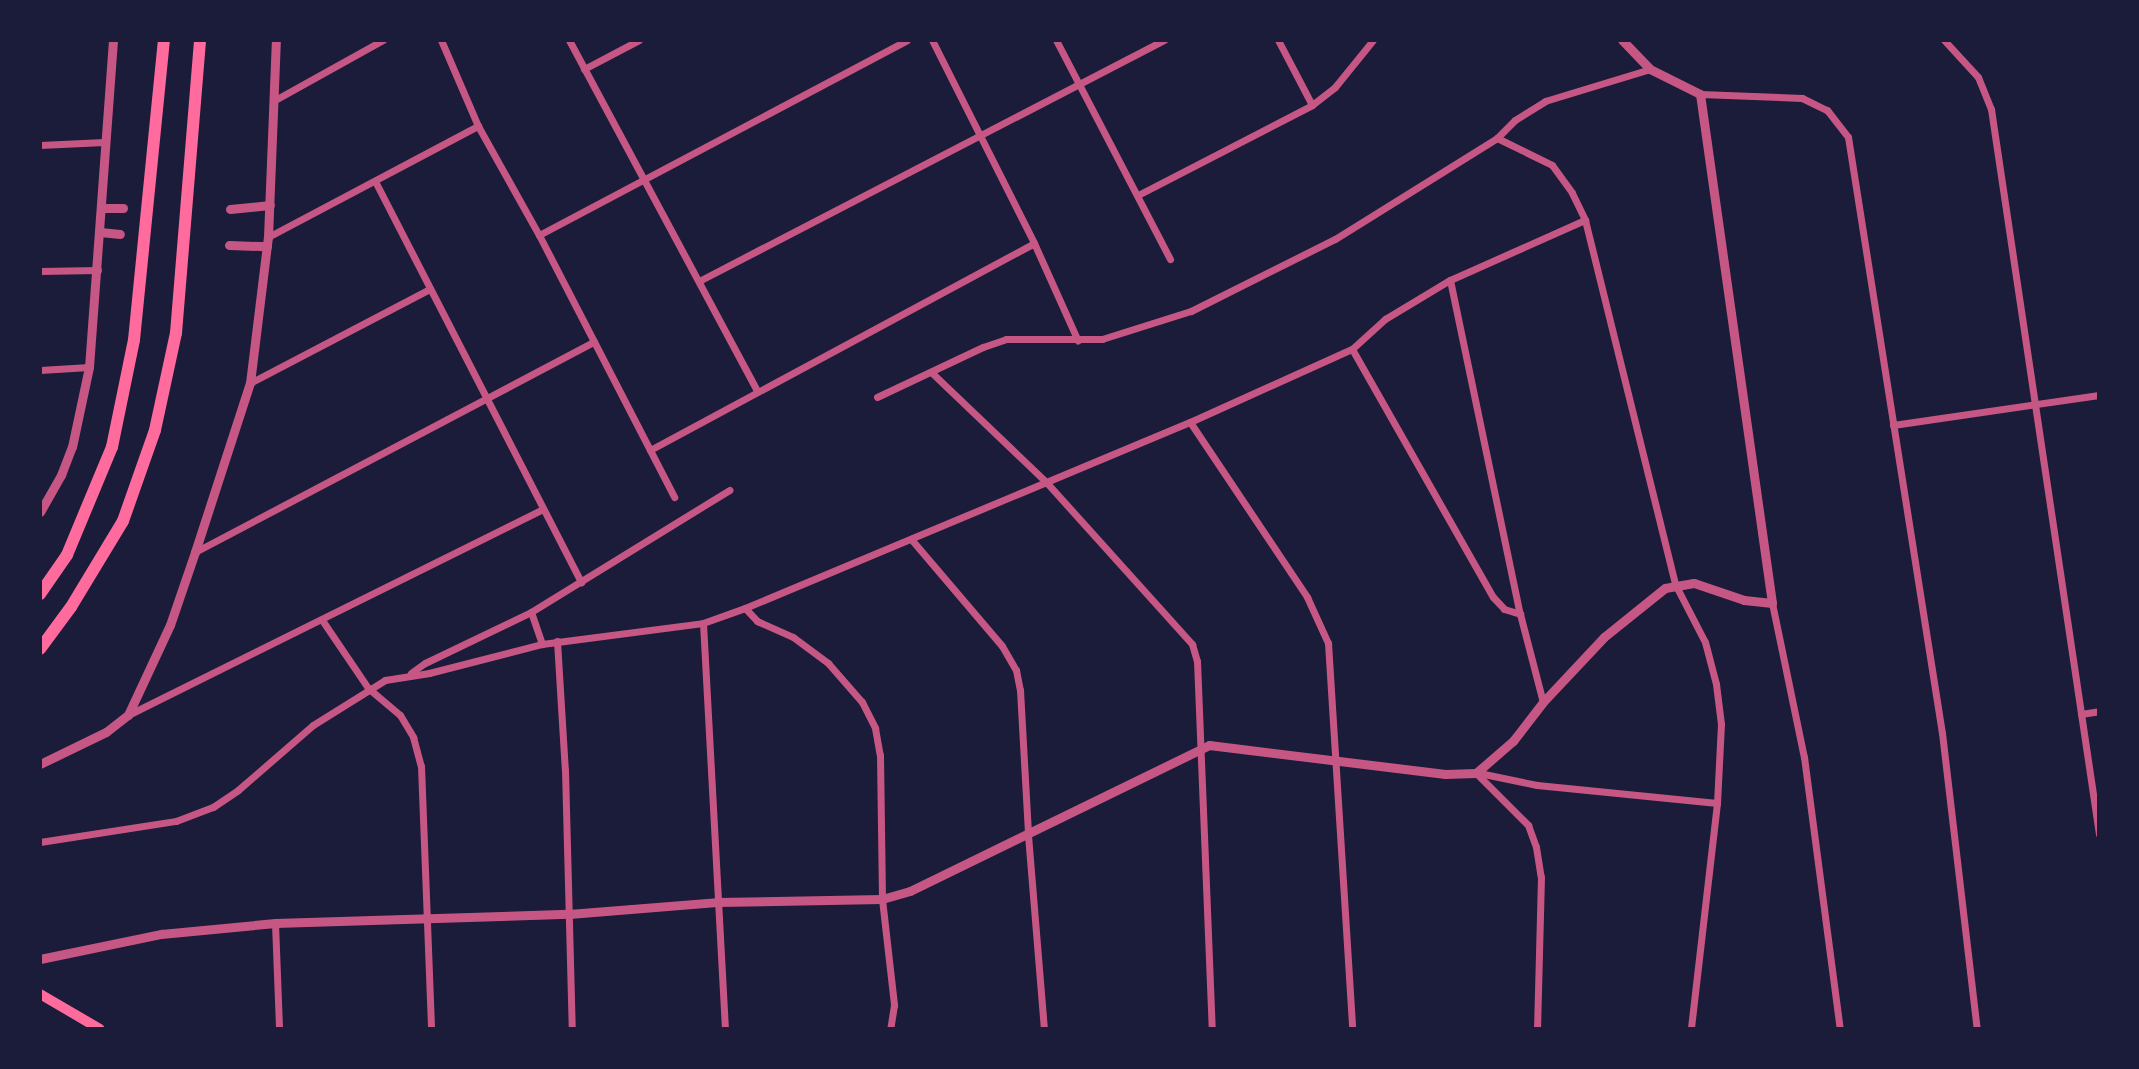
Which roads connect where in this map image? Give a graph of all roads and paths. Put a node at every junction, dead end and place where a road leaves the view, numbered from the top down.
1 (113, 40) edge
2 (164, 40) edge
3 (200, 40) edge
4 (276, 40) edge
5 (383, 40) edge
6 (441, 40) edge
7 (569, 40) edge
8 (639, 40) edge
9 (907, 40) edge
10 (932, 40) edge
11 (1056, 40) edge
12 (1164, 40) edge
13 (1278, 40) edge
14 (1373, 40) edge
15 (1622, 40) edge
16 (1944, 40) edge
17 (584, 69) junction
18 (1650, 69) junction
19 (1081, 83) junction
20 (1700, 94) junction
21 (275, 100) junction
22 (1312, 105) junction
23 (478, 126) junction
24 (982, 137) junction
25 (1497, 138) junction
26 (104, 142) junction
27 (40, 145) edge
28 (644, 179) junction
29 (376, 183) junction
30 (1138, 195) junction
31 (270, 205) junction
32 (101, 208) junction
33 (123, 208) dead end
34 (230, 209) dead end
35 (1585, 220) junction
36 (100, 232) junction
37 (120, 234) dead end
38 (540, 235) junction
39 (268, 242) junction
40 (1034, 243) junction
41 (229, 245) dead end
42 (1170, 258) dead end
43 (98, 270) junction
44 (40, 271) edge
45 (1450, 280) junction
46 (699, 281) junction
47 (430, 289) junction
48 (1078, 341) junction
49 (594, 342) junction
50 (1352, 349) junction
51 (89, 367) junction
52 (40, 370) edge
53 (931, 372) junction
54 (250, 383) junction
55 (757, 391) junction
56 (2099, 395) edge
57 (877, 397) dead end
58 (487, 399) junction
59 (2037, 405) junction
60 (1190, 422) junction
61 (1893, 425) junction
62 (650, 450) junction
63 (1047, 483) junction
64 (729, 490) dead end
65 (674, 497) dead end
66 (543, 509) junction
67 (40, 512) edge
68 (911, 539) junction
69 (195, 552) junction
70 (581, 582) junction
71 (1675, 584) junction
72 (40, 594) edge
73 (1772, 603) junction
74 (745, 608) junction
75 (531, 612) junction
76 (1520, 614) junction
77 (322, 620) junction
78 (703, 623) junction
79 (557, 641) junction
80 (541, 643) junction
81 (40, 649) edge
82 (410, 674) junction
83 (368, 688) junction
84 (1543, 702) junction
85 (2099, 711) edge
86 (2081, 713) junction
87 (128, 715) junction
88 (1199, 748) junction
89 (1335, 762) junction
90 (40, 764) edge
91 (1476, 773) junction
92 (1717, 803) junction
93 (2099, 834) edge
94 (1028, 835) junction
95 (40, 842) edge
96 (882, 899) junction
97 (717, 902) junction
98 (569, 914) junction
99 (426, 916) junction
100 (275, 923) junction
101 (40, 959) edge
102 (40, 995) edge
103 (100, 1029) edge
104 (279, 1029) edge
105 (431, 1029) edge
106 (572, 1029) edge
107 (724, 1029) edge
108 (890, 1029) edge
109 (1044, 1029) edge
110 (1212, 1029) edge
111 (1352, 1029) edge
112 (1537, 1029) edge
113 (1691, 1029) edge
114 (1840, 1029) edge
115 (1977, 1029) edge

1 - 26 street
2 - 72 highway
3 - 81 highway
4 - 21 street
5 - 21 street
6 - 23 street
7 - 17 street
8 - 17 street
9 - 28 street
10 - 24 street
11 - 19 street
12 - 19 street
13 - 22 street
14 - 22 street
15 - 18 street
16 - 59 street
17 - 28 street
18 - 20 street
18 - 25 street
19 - 24 street
19 - 30 street
20 - 61 street
20 - 73 street
21 - 31 street
22 - 30 street
23 - 29 street
23 - 38 street
24 - 40 street
24 - 46 street
25 - 35 street
25 - 48 street
26 - 27 street
26 - 32 street
28 - 38 street
28 - 46 street
29 - 39 street
29 - 47 street
30 - 42 street
31 - 34 street
31 - 39 street
32 - 33 street
32 - 36 street
35 - 45 street
35 - 71 street
36 - 37 street
36 - 43 street
38 - 49 street
39 - 41 street
39 - 54 street
40 - 48 street
40 - 55 street
43 - 44 street
43 - 51 street
45 - 50 street
45 - 76 street
46 - 55 street
47 - 54 street
47 - 58 street
48 - 53 street
49 - 58 street
49 - 62 street
50 - 60 street
50 - 76 street
51 - 52 street
51 - 67 street
53 - 57 street
53 - 63 street
54 - 69 street
55 - 62 street
56 - 59 street
58 - 66 street
58 - 69 street
59 - 61 street
59 - 86 street
60 - 63 street
60 - 89 street
61 - 115 street
62 - 65 street
63 - 68 street
63 - 88 street
64 - 70 street
66 - 70 street
66 - 77 street
68 - 74 street
68 - 94 street
69 - 87 street
70 - 75 street
71 - 73 street
71 - 84 street
71 - 92 street
73 - 114 street
74 - 78 street
74 - 96 street
75 - 80 street
75 - 82 street
76 - 84 street
77 - 83 street
77 - 87 street
78 - 79 street
78 - 97 street
79 - 80 street
79 - 98 street
80 - 82 street
82 - 83 street
83 - 95 street
83 - 99 street
84 - 91 street
85 - 86 street
86 - 93 street
87 - 90 street
88 - 89 street
88 - 94 street
88 - 110 street
89 - 91 street
89 - 111 street
91 - 92 street
91 - 112 street
92 - 113 street
94 - 96 street
94 - 109 street
96 - 97 street
96 - 108 street
97 - 98 street
97 - 107 street
98 - 99 street
98 - 106 street
99 - 100 street
99 - 105 street
100 - 101 street
100 - 104 street
102 - 103 main road

